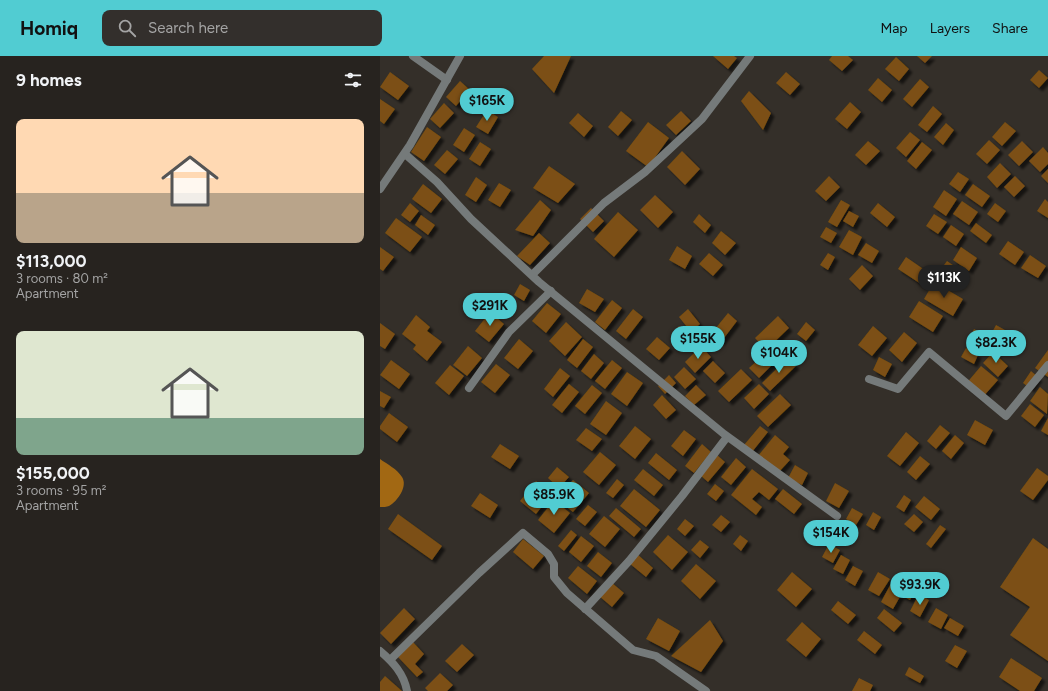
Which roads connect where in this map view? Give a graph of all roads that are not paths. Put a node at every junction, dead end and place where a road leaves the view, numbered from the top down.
1 (413, 56) edge
2 (460, 56) edge
3 (750, 56) edge
4 (447, 80) junction
5 (405, 154) junction
6 (380, 189) edge
7 (532, 275) junction
8 (550, 291) junction
9 (1048, 365) edge
10 (869, 379) dead end
11 (469, 388) dead end
12 (727, 437) junction
13 (836, 516) dead end
14 (585, 609) junction
15 (380, 651) edge
16 (390, 660) junction
17 (407, 691) edge
18 (706, 691) edge

1 - 4 street
2 - 4 street
3 - 7 street
4 - 5 street
5 - 6 street
5 - 7 street
7 - 8 street
8 - 11 street
8 - 12 street
9 - 10 street
12 - 13 street
12 - 14 street
14 - 16 street
14 - 18 street
15 - 16 street
16 - 17 street

